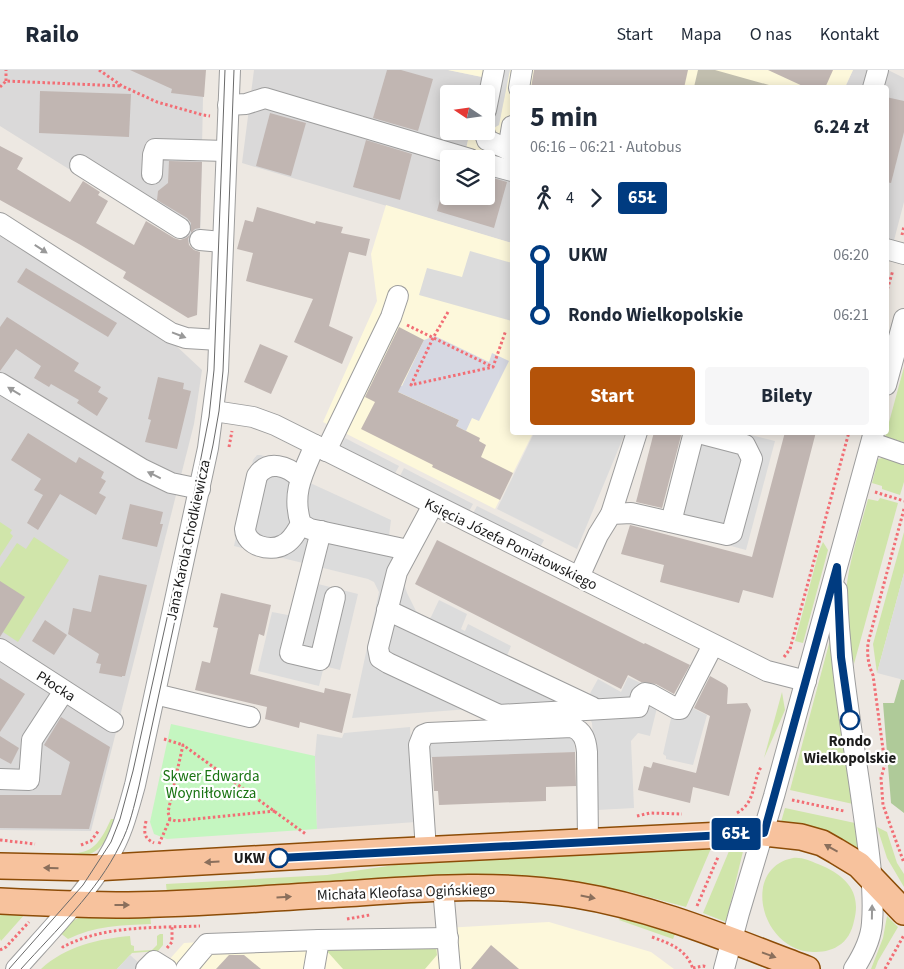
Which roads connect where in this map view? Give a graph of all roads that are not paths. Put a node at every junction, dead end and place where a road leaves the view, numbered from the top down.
1 (230, 70) edge
2 (494, 70) edge
3 (522, 70) edge
4 (878, 70) edge
5 (491, 85) edge
6 (520, 85) edge
7 (874, 85) edge
8 (228, 104) junction
9 (487, 140) edge
10 (440, 150) edge
11 (226, 151) junction
12 (510, 151) edge
13 (80, 165) dead end
14 (495, 166) edge
15 (510, 170) edge
16 (152, 174) dead end
17 (0, 223) edge
18 (180, 228) dead end
19 (200, 240) dead end
20 (222, 242) junction
21 (889, 250) edge
22 (904, 254) edge
23 (398, 296) dead end
24 (904, 319) edge
25 (219, 340) junction
26 (889, 373) edge
27 (0, 383) edge
28 (214, 411) junction
29 (636, 435) edge
30 (694, 435) edge
31 (707, 435) edge
32 (873, 438) edge
33 (320, 448) junction
34 (904, 454) edge
35 (300, 478) junction
36 (200, 489) junction
37 (433, 505) junction
38 (611, 514) junction
39 (671, 522) junction
40 (301, 524) junction
41 (321, 531) junction
42 (408, 550) junction
43 (837, 567) junction
44 (579, 577) junction
45 (335, 597) dead end
46 (387, 610) junction
47 (713, 645) junction
48 (0, 649) edge
49 (806, 681) junction
50 (64, 691) junction
51 (155, 694) junction
52 (594, 708) junction
53 (250, 717) dead end
54 (112, 722) dead end
55 (0, 779) edge
56 (764, 833) junction
57 (588, 842) junction
58 (426, 850) junction
59 (0, 866) edge
60 (100, 868) junction
61 (870, 876) junction
62 (443, 888) junction
63 (0, 901) edge
64 (73, 904) junction
65 (904, 912) edge
66 (448, 938) junction
67 (318, 940) junction
68 (731, 941) junction
69 (16, 969) edge
70 (146, 969) edge
71 (166, 969) edge
72 (186, 969) edge
73 (314, 969) edge
74 (450, 969) edge
75 (724, 969) edge
76 (807, 969) edge
77 (854, 969) edge

1 - 8 street, Jana Karola Chodkiewicza
2 - 5 street
3 - 6 street
4 - 7 street
8 - 10 street
8 - 11 street, Jana Karola Chodkiewicza
9 - 12 street
11 - 16 street
11 - 20 street, Jana Karola Chodkiewicza
13 - 18 street
14 - 15 street
17 -> 25 street
19 - 20 street
20 - 25 street, Jana Karola Chodkiewicza
21 - 22 street
23 - 33 street
24 - 26 street
25 - 28 street, Jana Karola Chodkiewicza
36 -> 27 street
28 - 33 street, Księcia Józefa Poniatowskiego
28 - 36 street, Jana Karola Chodkiewicza
29 - 38 street
30 - 39 street
31 - 39 street
32 - 34 street
32 - 43 street
33 - 35 street
33 - 37 street, Księcia Józefa Poniatowskiego
35 - 40 street
35 - 40 street
36 - 51 street, Jana Karola Chodkiewicza
37 - 42 street
37 - 44 street, Księcia Józefa Poniatowskiego
38 - 39 street
38 - 44 street
40 - 41 street
41 - 42 street
41 - 45 street
42 - 46 street
43 - 49 street
43 - 61 street
44 - 47 street, Księcia Józefa Poniatowskiego
46 - 52 street
46 - 52 street
47 - 49 street, Księcia Józefa Poniatowskiego
47 - 52 street
48 - 50 street, Płocka
49 - 56 street
50 - 54 street, Płocka
50 - 55 street
51 - 53 street
51 - 60 street, Jana Karola Chodkiewicza
56 - 57 main road
61 -> 56 main road
56 - 68 street
57 - 58 main road
57 - 58 street
58 -> 60 main road
60 -> 59 main road
60 - 64 street, Jana Karola Chodkiewicza
61 - 65 main road
77 -> 61 street
64 -> 62 main road, Michała Kleofasa Ogińskiego
62 - 66 street
62 -> 68 main road, Michała Kleofasa Ogińskiego
63 - 64 main road, Michała Kleofasa Ogińskiego
64 - 69 street, Jana Karola Chodkiewicza
66 - 67 street
66 - 74 street
67 - 72 street
67 - 73 street
68 - 75 street
68 -> 76 main road
70 - 71 street

